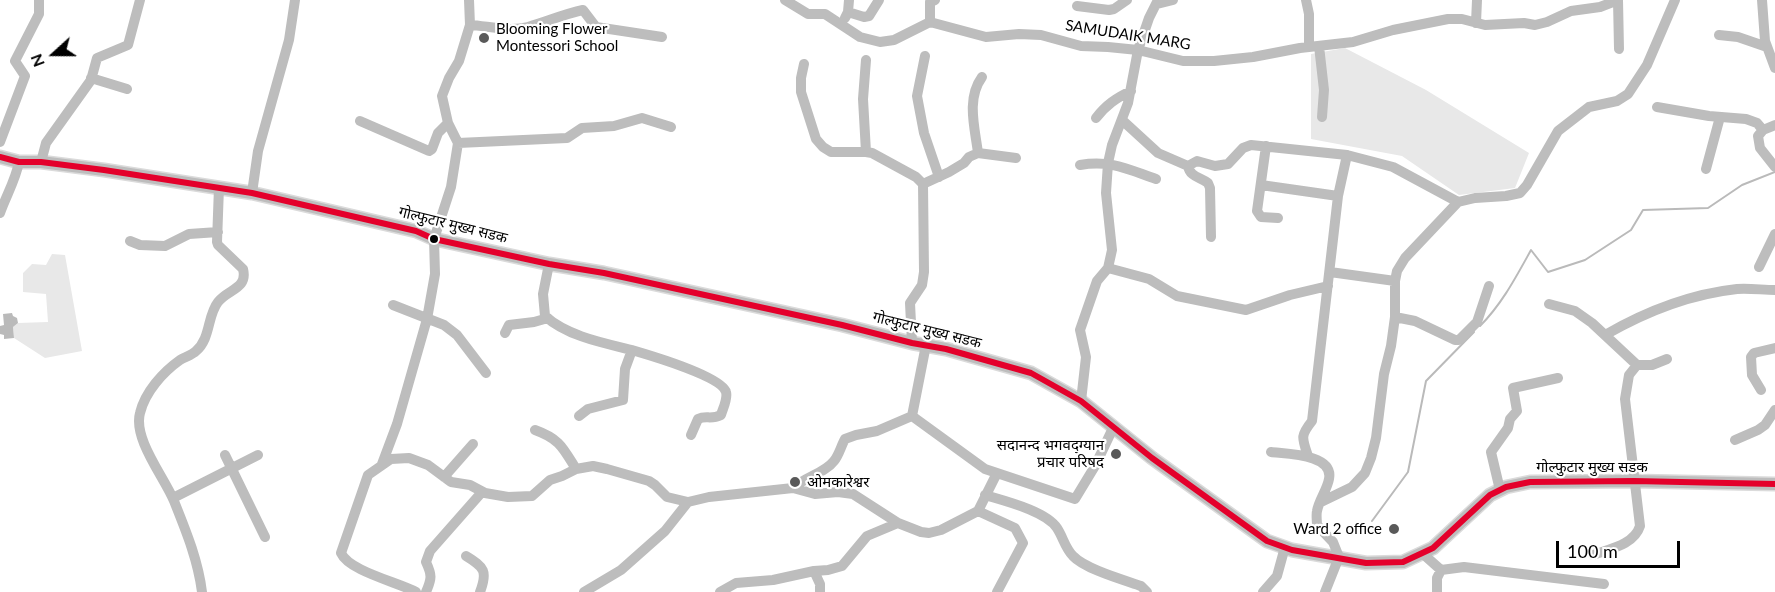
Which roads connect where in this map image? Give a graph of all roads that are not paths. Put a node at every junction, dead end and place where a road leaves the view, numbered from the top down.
1 (39, 0) edge
2 (140, 0) edge
3 (295, 0) edge
4 (468, 0) edge
5 (785, 0) edge
6 (849, 0) edge
7 (879, 0) edge
8 (918, 0) edge
9 (1127, 0) edge
10 (1173, 0) edge
11 (1306, 0) edge
12 (1477, 0) edge
13 (1618, 0) edge
14 (1675, 0) edge
15 (1762, 0) edge
16 (932, 1) edge
17 (1157, 2) edge
18 (1077, 6) dead end
19 (848, 12) junction
20 (930, 22) junction
21 (1476, 23) junction
22 (470, 24) junction
23 (842, 24) junction
24 (1719, 35) dead end
25 (662, 37) dead end
26 (1314, 46) junction
27 (1767, 47) junction
28 (1619, 49) dead end
29 (1138, 50) junction
30 (925, 56) dead end
31 (866, 60) dead end
32 (1774, 62) edge
33 (804, 64) dead end
34 (982, 77) dead end
35 (91, 78) junction
36 (127, 88) dead end
37 (1131, 91) junction
38 (1657, 107) dead end
39 (1322, 117) dead end
40 (1720, 117) junction
41 (1096, 118) dead end
42 (1122, 120) junction
43 (360, 121) dead end
44 (448, 123) junction
45 (1775, 125) edge
46 (671, 127) dead end
47 (1763, 130) junction
48 (0, 142) edge
49 (458, 142) junction
50 (1266, 146) junction
51 (866, 152) junction
52 (978, 153) junction
53 (1347, 155) junction
54 (0, 157) edge
55 (1016, 158) dead end
56 (19, 162) junction
57 (41, 162) junction
58 (1108, 163) junction
59 (1080, 165) dead end
60 (1188, 166) junction
61 (1775, 167) edge
62 (1706, 169) dead end
63 (939, 177) junction
64 (1156, 179) dead end
65 (922, 184) junction
66 (1261, 185) junction
67 (219, 187) junction
68 (252, 193) junction
69 (1338, 196) junction
70 (1458, 202) junction
71 (0, 213) edge
72 (1278, 218) dead end
73 (218, 232) junction
74 (1775, 234) edge
75 (1211, 237) dead end
76 (434, 238) junction
77 (130, 241) dead end
78 (549, 264) junction
79 (1759, 267) dead end
80 (1108, 268) junction
81 (1330, 272) junction
82 (1395, 281) junction
83 (1328, 286) junction
84 (1489, 286) dead end
85 (1775, 290) edge
86 (1549, 304) dead end
87 (393, 305) dead end
88 (1395, 317) junction
89 (427, 318) junction
90 (548, 318) junction
91 (504, 333) dead end
92 (1605, 336) junction
93 (912, 343) junction
94 (926, 345) junction
95 (1775, 348) edge
96 (632, 350) junction
97 (1667, 359) dead end
98 (1637, 365) junction
99 (486, 373) dead end
100 (1558, 378) dead end
101 (1761, 390) dead end
102 (1081, 401) junction
103 (1775, 410) edge
104 (579, 416) dead end
105 (912, 416) junction
106 (1114, 426) junction
107 (535, 430) dead end
108 (691, 435) dead end
109 (1735, 440) dead end
110 (472, 444) dead end
111 (1271, 452) dead end
112 (225, 454) dead end
113 (258, 455) dead end
114 (1308, 456) junction
115 (382, 464) junction
116 (232, 467) junction
117 (576, 469) junction
118 (997, 473) junction
119 (444, 477) junction
120 (1634, 481) junction
121 (1775, 484) edge
122 (794, 488) junction
123 (1500, 490) junction
124 (482, 492) junction
125 (985, 495) junction
126 (173, 498) junction
127 (688, 502) junction
128 (1321, 502) junction
129 (978, 511) junction
130 (898, 523) junction
131 (265, 537) dead end
132 (1285, 547) junction
133 (1422, 553) junction
134 (1593, 555) dead end
135 (466, 556) dead end
136 (1339, 557) junction
137 (1441, 570) junction
138 (814, 571) junction
139 (1604, 584) dead end
140 (202, 592) edge
141 (416, 592) edge
142 (426, 592) edge
143 (480, 592) edge
144 (584, 592) edge
145 (720, 592) edge
146 (820, 592) edge
147 (997, 592) edge
148 (1147, 592) edge
149 (1263, 592) edge
150 (1325, 592) edge
151 (1437, 592) edge

1 - 48 street
2 - 35 street
3 - 68 street
4 - 22 street
5 - 23 street
6 - 19 street
7 - 19 street
8 - 16 street
9 - 18 street
10 - 17 street
11 - 26 street
12 - 21 street
13 - 21 street, SAMUDAIK MARG
13 - 28 street
14 - 70 street
15 - 27 street
16 - 20 street
17 - 29 street
19 - 23 street
20 - 23 street
20 - 29 street, SAMUDAIK MARG
21 - 26 street, SAMUDAIK MARG
22 - 25 street
22 - 44 street
24 - 27 street
26 - 29 street, SAMUDAIK MARG
26 - 39 street
27 - 32 street
29 - 37 street
30 - 63 street
31 - 51 street
33 - 51 street
34 - 52 street
35 - 36 street
35 - 57 street
37 - 41 street
37 - 42 street
38 - 40 street
40 - 47 street
40 - 62 street
42 - 58 street
42 - 60 street
43 - 44 street
44 - 49 street
45 - 47 street
46 - 49 street
47 - 61 street
49 - 76 street
50 - 53 street
50 - 60 street
50 - 66 street
51 - 65 street
52 - 55 street
52 - 63 street
53 - 69 street
53 - 70 street
54 - 56 main road, गोल्फुटार मुख्य सडक
56 - 57 main road, गोल्फुटार मुख्य सडक
56 - 71 street
57 - 67 main road, गोल्फुटार मुख्य सडक
58 - 59 street
58 - 64 street
58 - 80 street
60 - 75 street
63 - 65 street
65 - 93 street
66 - 69 street
66 - 72 street
67 - 68 main road, गोल्फुटार मुख्य सडक
67 - 73 street
68 - 76 main road, गोल्फुटार मुख्य सडक
69 - 81 street
70 - 82 street
73 - 77 street
73 - 126 street
74 - 79 street
76 - 78 main road, गोल्फुटार मुख्य सडक
76 - 89 street
78 - 90 street
78 - 93 main road, गोल्फुटार मुख्य सडक
80 - 83 street
80 - 102 street
81 - 82 street
81 - 83 street
82 - 88 street
83 - 114 street
84 - 88 street
85 - 92 street
86 - 92 street
87 - 89 street
88 - 128 street
89 - 99 street
89 - 115 street
90 - 91 street
90 - 96 street
92 - 98 street
93 - 94 main road, गोल्फुटार मुख्य सडक
94 - 102 main road, गोल्फुटार मुख्य सडक
94 - 105 street
95 - 101 street
96 - 104 street
96 - 108 street
97 - 98 street
98 - 120 street
100 - 123 street
102 - 106 main road, गोल्फुटार मुख्य सडक
103 - 109 street
105 - 118 street
105 - 122 street
106 - 118 street
106 - 132 main road, गोल्फुटार मुख्य सडक
107 - 117 street
110 - 119 street
111 - 114 street
112 - 116 street
113 - 116 street
114 - 128 street
115 - 119 street
115 - 141 street
116 - 126 street
116 - 131 street
117 - 124 street
117 - 127 street
118 - 125 street
119 - 124 street
120 - 121 main road, गोल्फुटार मुख्य सडक
120 - 123 main road, गोल्फुटार मुख्य सडक
120 - 134 street
122 - 127 street
122 - 130 street
123 - 133 main road, गोल्फुटार मुख्य सडक
124 - 142 street
125 - 129 street
125 - 148 street
126 - 140 street
127 - 144 street
128 - 136 street
129 - 130 street
129 - 147 street
130 - 138 street
132 - 136 main road, गोल्फुटार मुख्य सडक
132 - 149 street
133 - 136 main road, गोल्फुटार मुख्य सडक
133 - 137 street
135 - 143 street
136 - 150 street
137 - 139 street
137 - 151 street
138 - 145 street
138 - 146 street

